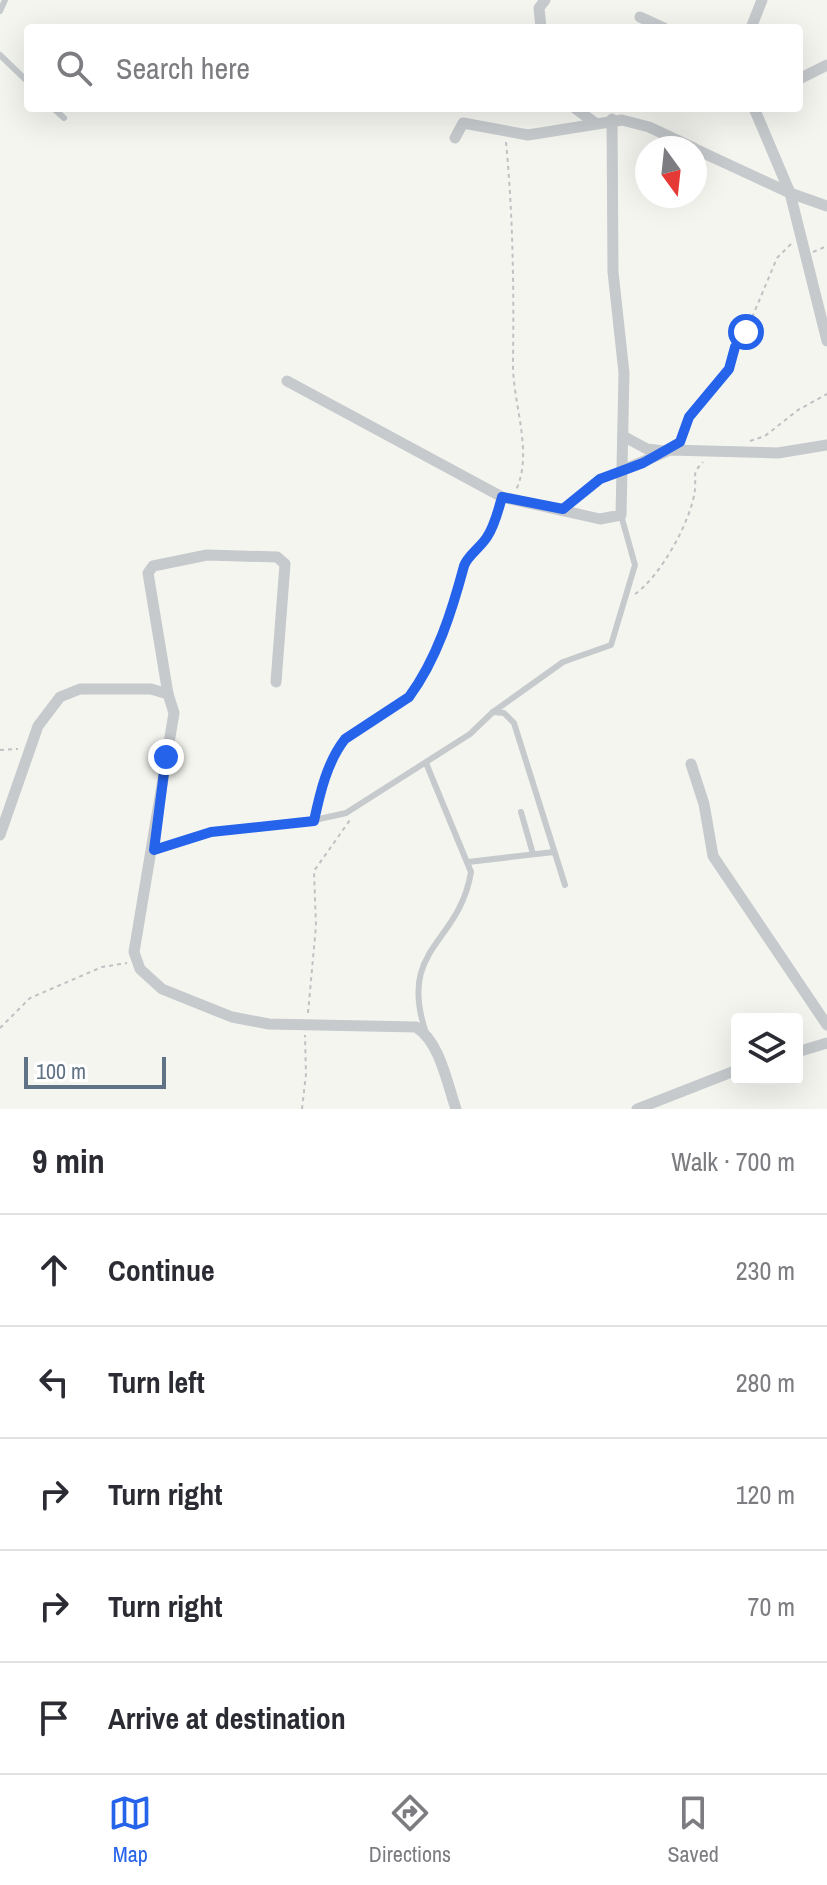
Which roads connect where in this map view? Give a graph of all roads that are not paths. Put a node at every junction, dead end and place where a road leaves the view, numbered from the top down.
1 (5, 0) edge
2 (545, 0) edge
3 (762, 0) edge
4 (0, 11) edge
5 (640, 17) dead end
6 (541, 24) edge
7 (655, 24) edge
8 (753, 24) edge
9 (0, 55) edge
10 (827, 65) edge
11 (803, 77) edge
12 (24, 78) edge
13 (57, 112) edge
14 (580, 112) edge
15 (756, 112) edge
16 (64, 118) dead end
17 (612, 119) junction
18 (595, 123) junction
19 (667, 136) edge
20 (455, 138) dead end
21 (707, 154) edge
22 (790, 193) junction
23 (827, 206) edge
24 (827, 341) edge
25 (287, 381) dead end
26 (623, 436) junction
27 (827, 445) edge
28 (667, 451) junction
29 (623, 470) junction
30 (621, 515) junction
31 (276, 682) dead end
32 (168, 694) junction
33 (493, 712) junction
34 (426, 763) junction
35 (691, 764) dead end
36 (521, 812) dead end
37 (0, 835) edge
38 (154, 850) junction
39 (554, 852) junction
40 (533, 854) junction
41 (468, 862) junction
42 (565, 885) dead end
43 (827, 1025) edge
44 (426, 1033) junction
45 (827, 1043) edge
46 (803, 1050) edge
47 (731, 1072) edge
48 (456, 1109) edge
49 (637, 1109) edge

1 - 4 lane
2 - 6 street
3 - 8 street
5 - 7 street
9 - 12 lane
10 - 11 street
13 - 16 lane
14 - 18 street
15 - 22 street
17 - 18 street
17 - 19 street
17 - 26 street
18 - 20 street
21 - 22 street
22 - 23 street
22 - 24 street
25 - 30 street
26 - 28 street
26 - 29 street
27 - 28 street
28 - 29 street
29 - 30 street
30 - 33 lane
31 - 32 street
32 - 37 street
32 - 38 street
33 - 34 lane
33 - 39 lane
34 - 38 lane
34 - 41 lane
35 - 43 street
36 - 40 lane
38 - 44 street
39 - 40 lane
39 - 42 lane
40 - 41 lane
41 - 44 lane
44 - 48 street
45 - 46 street
47 - 49 street

